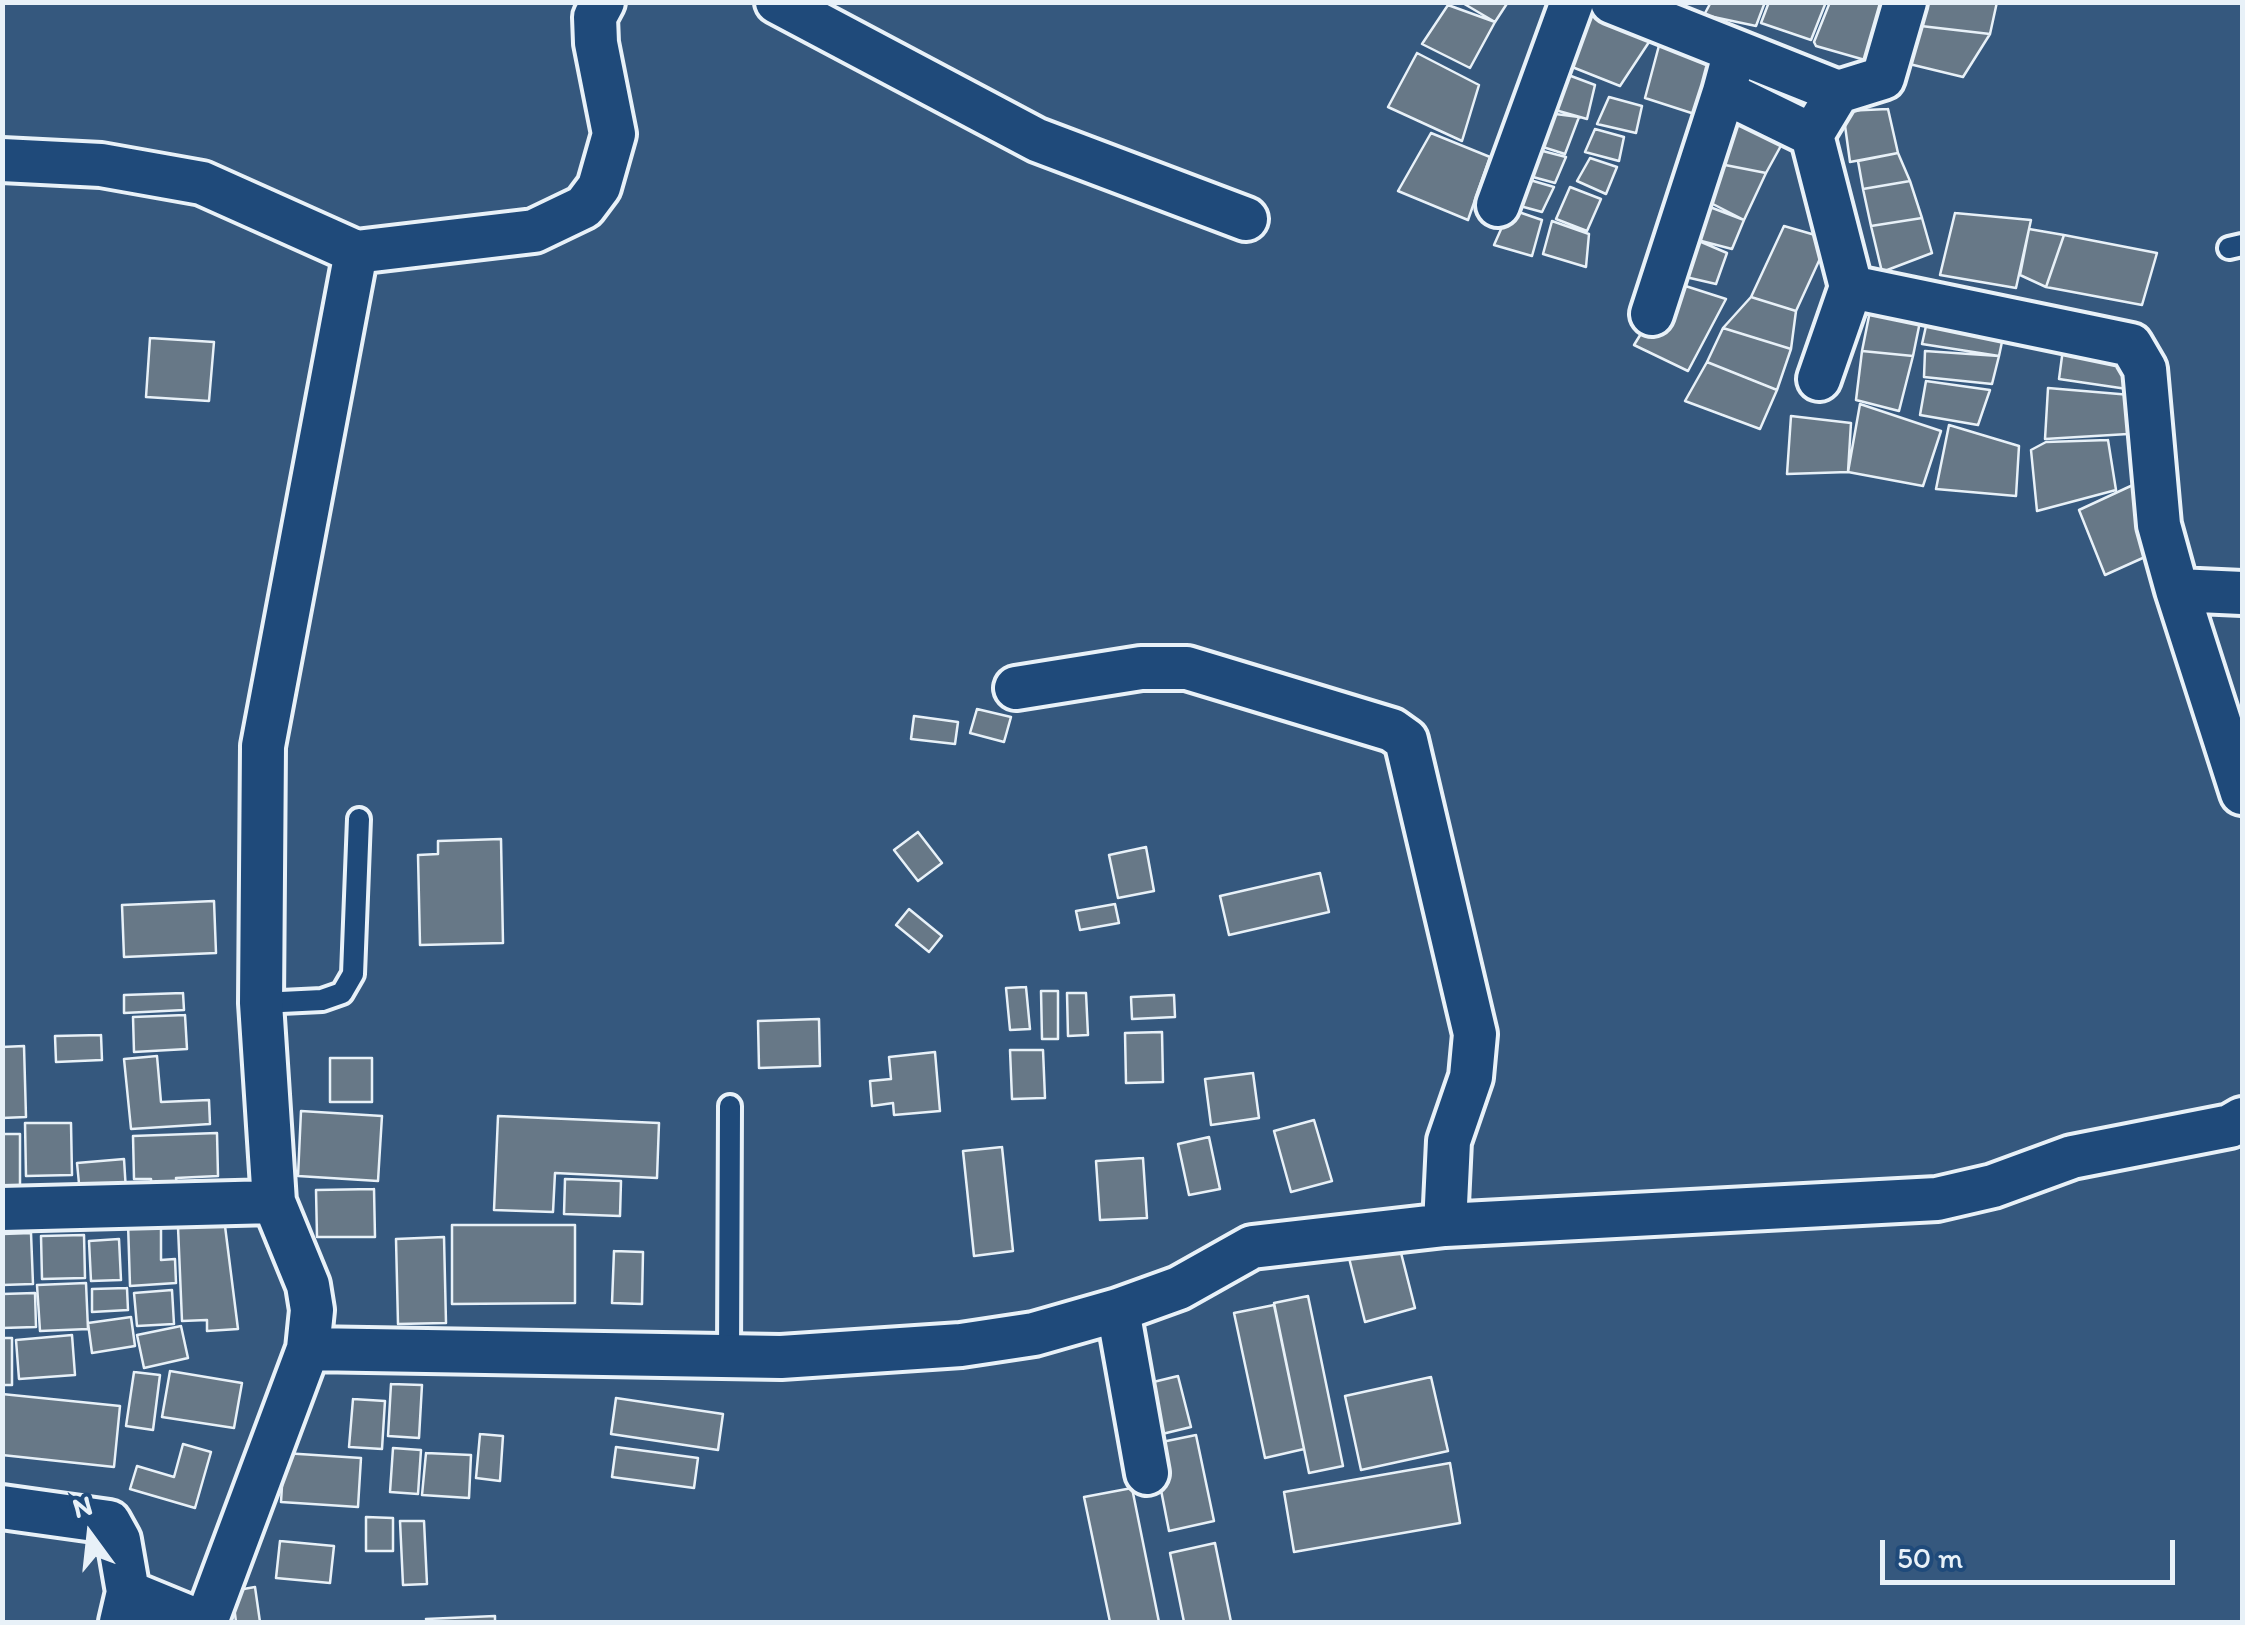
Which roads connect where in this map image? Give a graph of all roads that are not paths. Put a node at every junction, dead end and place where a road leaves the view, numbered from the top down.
1 (602, 2) edge
2 (777, 2) edge
3 (1572, 2) edge
4 (1612, 2) edge
5 (1906, 2) edge
6 (1736, 51) junction
7 (1724, 92) junction
8 (1838, 92) junction
9 (1812, 134) junction
10 (2, 160) edge
11 (1498, 205) dead end
12 (1246, 219) dead end
13 (356, 252) junction
14 (1850, 288) junction
15 (1652, 314) dead end
16 (1818, 379) dead end
17 (2177, 590) junction
18 (2242, 593) edge
19 (2226, 676) edge
20 (1016, 688) dead end
21 (2242, 793) edge
22 (359, 819) dead end
23 (261, 1003) junction
24 (730, 1106) dead end
25 (2242, 1119) edge
26 (274, 1202) junction
27 (2, 1209) edge
28 (1445, 1225) junction
29 (1118, 1310) junction
30 (308, 1349) junction
31 (729, 1356) junction
32 (1147, 1473) dead end
33 (2, 1507) edge
34 (124, 1607) edge
35 (203, 1622) edge

1 - 13 street
2 - 12 street
3 - 11 street
4 - 6 street
5 - 8 street
6 - 7 street
6 - 8 street
7 - 9 street
7 - 15 street
8 - 9 street
9 - 14 street
10 - 13 street
13 - 23 street
14 - 16 street
14 - 17 street
17 - 18 street
17 - 19 street
19 - 21 street
20 - 28 street
22 - 23 lane
23 - 26 street
24 - 31 lane
25 - 28 street
26 - 27 street
26 - 30 street
28 - 29 street
29 - 31 street
29 - 32 street
30 - 31 street
30 - 35 street
33 - 34 street
34 - 35 street

